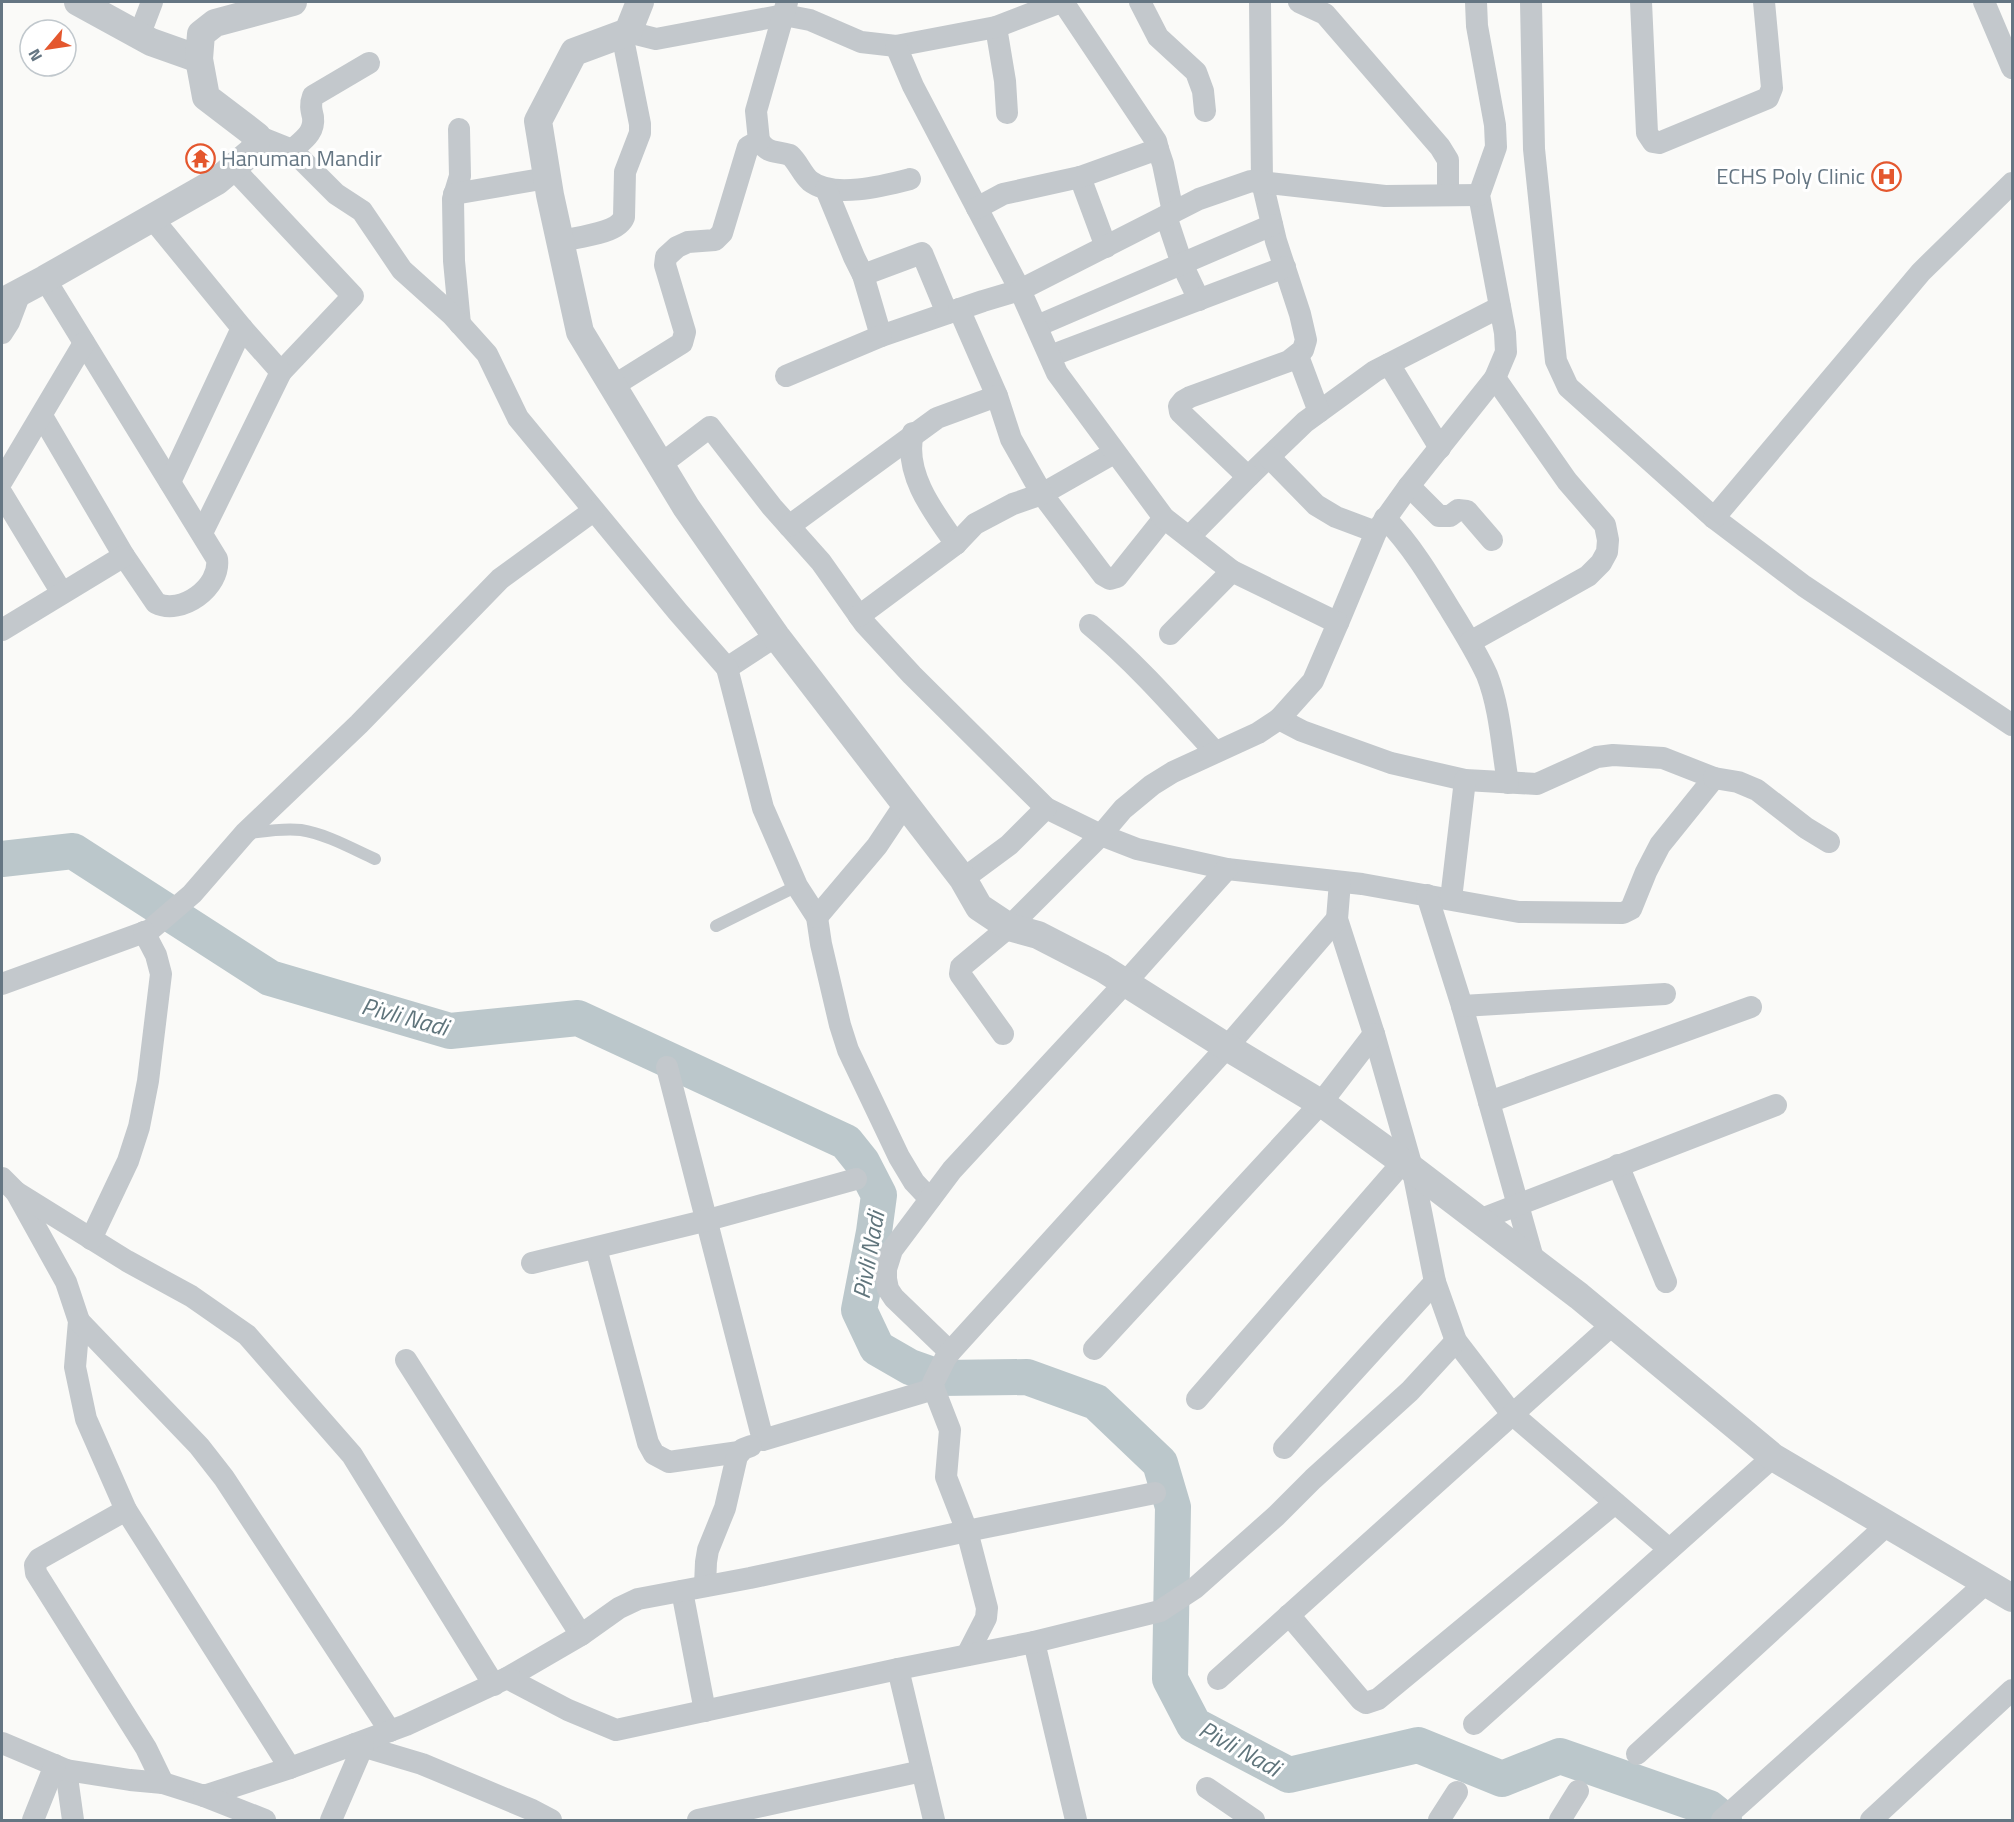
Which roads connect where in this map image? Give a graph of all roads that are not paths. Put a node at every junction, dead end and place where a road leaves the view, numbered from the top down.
1 (78, 2) edge
2 (152, 2) edge
3 (293, 2) edge
4 (640, 2) edge
5 (1062, 2) edge
6 (1140, 2) edge
7 (1260, 2) edge
8 (1299, 2) edge
9 (1476, 2) edge
10 (1531, 2) edge
11 (1641, 2) edge
12 (1764, 2) edge
13 (1984, 2) edge
14 (788, 6) edge
15 (996, 27) junction
16 (625, 33) junction
17 (139, 36) junction
18 (896, 46) junction
19 (199, 59) junction
20 (369, 63) dead end
21 (2013, 68) edge
22 (1206, 111) dead end
23 (1007, 113) dead end
24 (459, 129) dead end
25 (256, 136) junction
26 (759, 141) junction
27 (1158, 149) junction
28 (292, 150) junction
29 (233, 168) junction
30 (1080, 177) junction
31 (547, 178) junction
32 (909, 179) dead end
33 (1262, 182) junction
34 (2013, 183) edge
35 (826, 189) junction
36 (454, 194) junction
37 (1448, 194) junction
38 (1479, 195) junction
39 (977, 208) junction
40 (1169, 214) junction
41 (152, 218) junction
42 (1272, 225) junction
43 (560, 241) junction
44 (1106, 247) junction
45 (1182, 264) junction
46 (1285, 267) junction
47 (863, 275) junction
48 (45, 279) junction
49 (1020, 290) junction
50 (11, 297) edge
51 (1199, 300) junction
52 (1500, 307) junction
53 (953, 311) junction
54 (460, 324) junction
55 (1037, 327) junction
56 (242, 328) junction
57 (2, 333) edge
58 (881, 336) junction
59 (84, 343) junction
60 (1050, 356) junction
61 (1298, 356) junction
62 (1389, 364) junction
63 (281, 372) junction
64 (786, 376) dead end
65 (1495, 378) junction
66 (613, 386) junction
67 (997, 396) junction
68 (1319, 412) junction
69 (42, 416) junction
70 (913, 433) junction
71 (1440, 448) junction
72 (1114, 453) junction
73 (1269, 457) junction
74 (660, 465) junction
75 (1250, 476) junction
76 (2, 481) edge
77 (170, 482) junction
78 (1408, 486) junction
79 (2, 494) edge
80 (1042, 494) junction
81 (593, 511) junction
82 (1164, 518) junction
83 (1714, 518) junction
84 (1380, 525) junction
85 (789, 526) junction
86 (202, 533) junction
87 (1189, 537) junction
88 (1492, 540) dead end
89 (956, 544) junction
90 (124, 556) junction
91 (1232, 571) junction
92 (62, 593) junction
93 (859, 616) junction
94 (1338, 623) junction
95 (1090, 625) dead end
96 (2, 630) edge
97 (1170, 634) dead end
98 (776, 636) junction
99 (1470, 642) junction
100 (727, 668) junction
101 (1279, 719) junction
102 (2013, 725) edge
103 (1215, 752) junction
104 (1714, 778) junction
105 (1465, 780) junction
106 (1508, 783) junction
107 (905, 804) junction
108 (1046, 808) junction
109 (245, 833) junction
110 (1101, 835) junction
111 (1829, 842) dead end
112 (375, 859) dead end
113 (1227, 869) junction
114 (963, 879) junction
115 (1340, 882) junction
116 (797, 886) junction
117 (1427, 895) junction
118 (1451, 899) junction
119 (818, 917) junction
120 (1336, 919) junction
121 (716, 926) dead end
122 (1009, 927) junction
123 (147, 931) junction
124 (1125, 983) junction
125 (2, 984) edge
126 (1665, 994) dead end
127 (1462, 1006) junction
128 (1751, 1007) dead end
129 (1003, 1034) dead end
130 (1374, 1034) junction
131 (1227, 1047) junction
132 (668, 1067) dead end
133 (1321, 1102) junction
134 (1489, 1102) junction
135 (1776, 1105) dead end
136 (1618, 1165) junction
137 (1408, 1167) junction
138 (856, 1179) dead end
139 (8, 1185) edge
140 (930, 1199) junction
141 (1518, 1204) junction
142 (708, 1220) junction
143 (1479, 1220) junction
144 (91, 1239) junction
145 (596, 1248) junction
146 (1534, 1262) junction
147 (532, 1263) dead end
148 (1435, 1282) junction
149 (1666, 1282) dead end
150 (79, 1320) junction
151 (1613, 1324) junction
152 (1456, 1341) junction
153 (1094, 1349) dead end
154 (406, 1360) dead end
155 (941, 1370) junction
156 (1197, 1399) dead end
157 (1512, 1414) junction
158 (763, 1440) junction
159 (1284, 1448) dead end
160 (739, 1452) junction
161 (1773, 1457) junction
162 (1155, 1493) dead end
163 (1615, 1503) junction
164 (126, 1510) junction
165 (1887, 1526) junction
166 (967, 1531) junction
167 (1669, 1549) junction
168 (1986, 1583) junction
169 (705, 1586) junction
170 (682, 1591) junction
171 (2013, 1598) edge
172 (1289, 1615) junction
173 (581, 1635) junction
174 (1034, 1642) junction
175 (967, 1655) junction
176 (898, 1669) junction
177 (1218, 1679) dead end
178 (500, 1682) junction
179 (2013, 1690) edge
180 (705, 1711) junction
181 (1474, 1724) dead end
182 (390, 1731) junction
183 (2, 1743) edge
184 (359, 1745) junction
185 (1637, 1754) dead end
186 (60, 1767) junction
187 (290, 1768) junction
188 (922, 1771) junction
189 (163, 1783) junction
190 (1207, 1788) dead end
191 (1578, 1791) dead end
192 (1456, 1792) dead end
193 (204, 1796) junction
194 (1723, 1820) edge
195 (33, 1821) edge
196 (73, 1821) edge
197 (265, 1821) edge
198 (331, 1821) edge
199 (551, 1821) edge
200 (698, 1821) edge
201 (934, 1821) edge
202 (1076, 1821) edge
203 (1254, 1821) edge
204 (1439, 1821) edge
205 (1560, 1821) edge
206 (1871, 1821) edge

1 - 17 street
2 - 17 street
3 - 19 street
4 - 16 street
5 - 15 street
5 - 27 street
6 - 22 street
7 - 33 street
8 - 37 street
9 - 38 street
10 - 83 street
11 - 12 street
13 - 21 street
14 - 16 street
14 - 18 street
14 - 26 street
15 - 18 street
15 - 23 street
16 - 31 street
16 - 43 street
17 - 19 street
18 - 39 street
19 - 25 street
20 - 28 street
24 - 36 street
25 - 28 street
25 - 29 street
26 - 35 street
26 - 66 street
27 - 30 street
27 - 40 street
28 - 54 street
29 - 41 street
29 - 63 street
30 - 39 street
30 - 44 street
31 - 36 street
31 - 43 street
32 - 35 street
33 - 37 street
33 - 40 street
33 - 42 street
34 - 83 street
35 - 47 street
36 - 54 street
37 - 38 street
38 - 52 street
39 - 49 street
40 - 44 street
40 - 45 street
41 - 48 street
41 - 56 street
42 - 45 street
42 - 46 street
43 - 66 street
44 - 49 street
45 - 51 street
45 - 55 street
46 - 51 street
46 - 61 street
47 - 53 street
47 - 58 street
48 - 50 street
48 - 59 street
49 - 53 street
49 - 55 street
50 - 57 street
51 - 60 street
52 - 62 street
52 - 65 street
53 - 58 street
53 - 67 street
54 - 81 street
55 - 60 street
56 - 63 street
56 - 77 street
58 - 64 street
59 - 69 street
59 - 77 street
60 - 72 street
61 - 68 street
61 - 75 street
62 - 68 street
62 - 71 street
63 - 86 street
65 - 71 street
65 - 99 street
66 - 74 street
67 - 70 street
67 - 80 street
68 - 73 street
69 - 76 street
69 - 90 street
70 - 85 street
70 - 89 street
71 - 78 street
72 - 80 street
72 - 82 street
73 - 75 street
73 - 84 street
74 - 85 street
74 - 98 street
75 - 87 street
77 - 86 street
78 - 84 street
78 - 88 street
79 - 92 street
80 - 82 street
80 - 89 street
81 - 100 street
81 - 109 street
82 - 87 street
83 - 102 street
84 - 94 street
84 - 99 street
85 - 93 street
86 - 90 street
87 - 91 street
89 - 93 street
90 - 92 street
91 - 94 street
91 - 97 street
92 - 96 street
93 - 108 street
94 - 101 street
95 - 103 street
98 - 100 street
98 - 107 street
99 - 106 street
100 - 116 street
101 - 103 street
101 - 105 street
103 - 110 street
104 - 106 street
104 - 111 street
104 - 118 street
105 - 106 street
105 - 118 street
107 - 114 street
107 - 119 street
108 - 110 street
108 - 114 street
109 - 112 lane
109 - 123 street
110 - 113 street
110 - 122 street
113 - 115 street
113 - 124 street
114 - 122 street
115 - 117 street
115 - 120 street
116 - 119 street
116 - 121 lane
117 - 118 street
117 - 127 street
119 - 140 street
120 - 130 street
120 - 131 street
122 - 124 street
122 - 129 street
123 - 125 street
123 - 144 street
124 - 131 street
124 - 140 street
126 - 127 street
127 - 134 street
128 - 134 street
130 - 133 street
130 - 137 street
131 - 133 street
131 - 155 street
132 - 142 street
133 - 137 street
133 - 153 street
134 - 141 street
135 - 136 street
136 - 141 street
136 - 149 street
137 - 143 street
137 - 148 street
137 - 156 street
138 - 142 street
139 - 144 street
139 - 150 street
140 - 155 street
141 - 143 street
141 - 146 street
142 - 145 street
142 - 158 street
143 - 146 street
144 - 178 street
145 - 147 street
145 - 160 street
146 - 151 street
148 - 152 street
148 - 159 street
150 - 164 street
150 - 182 street
151 - 157 street
151 - 161 street
152 - 157 street
152 - 174 street
154 - 173 street
155 - 158 street
155 - 166 street
157 - 163 street
157 - 172 street
158 - 160 street
160 - 169 street
161 - 165 street
161 - 167 street
162 - 166 street
163 - 167 street
163 - 172 street
164 - 187 street
164 - 189 street
165 - 168 street
165 - 185 street
166 - 169 street
166 - 175 street
167 - 181 street
168 - 171 street
168 - 194 street
169 - 170 street
170 - 173 street
170 - 180 street
172 - 177 street
173 - 178 street
174 - 175 street
174 - 202 street
175 - 176 street
176 - 180 street
176 - 188 street
178 - 180 street
178 - 182 street
179 - 206 street
182 - 184 street
183 - 186 street
184 - 187 street
184 - 198 street
184 - 199 street
186 - 189 street
186 - 195 street
186 - 196 street
187 - 193 street
188 - 200 street
188 - 201 street
189 - 193 street
190 - 203 street
191 - 205 street
192 - 204 street
193 - 197 street

